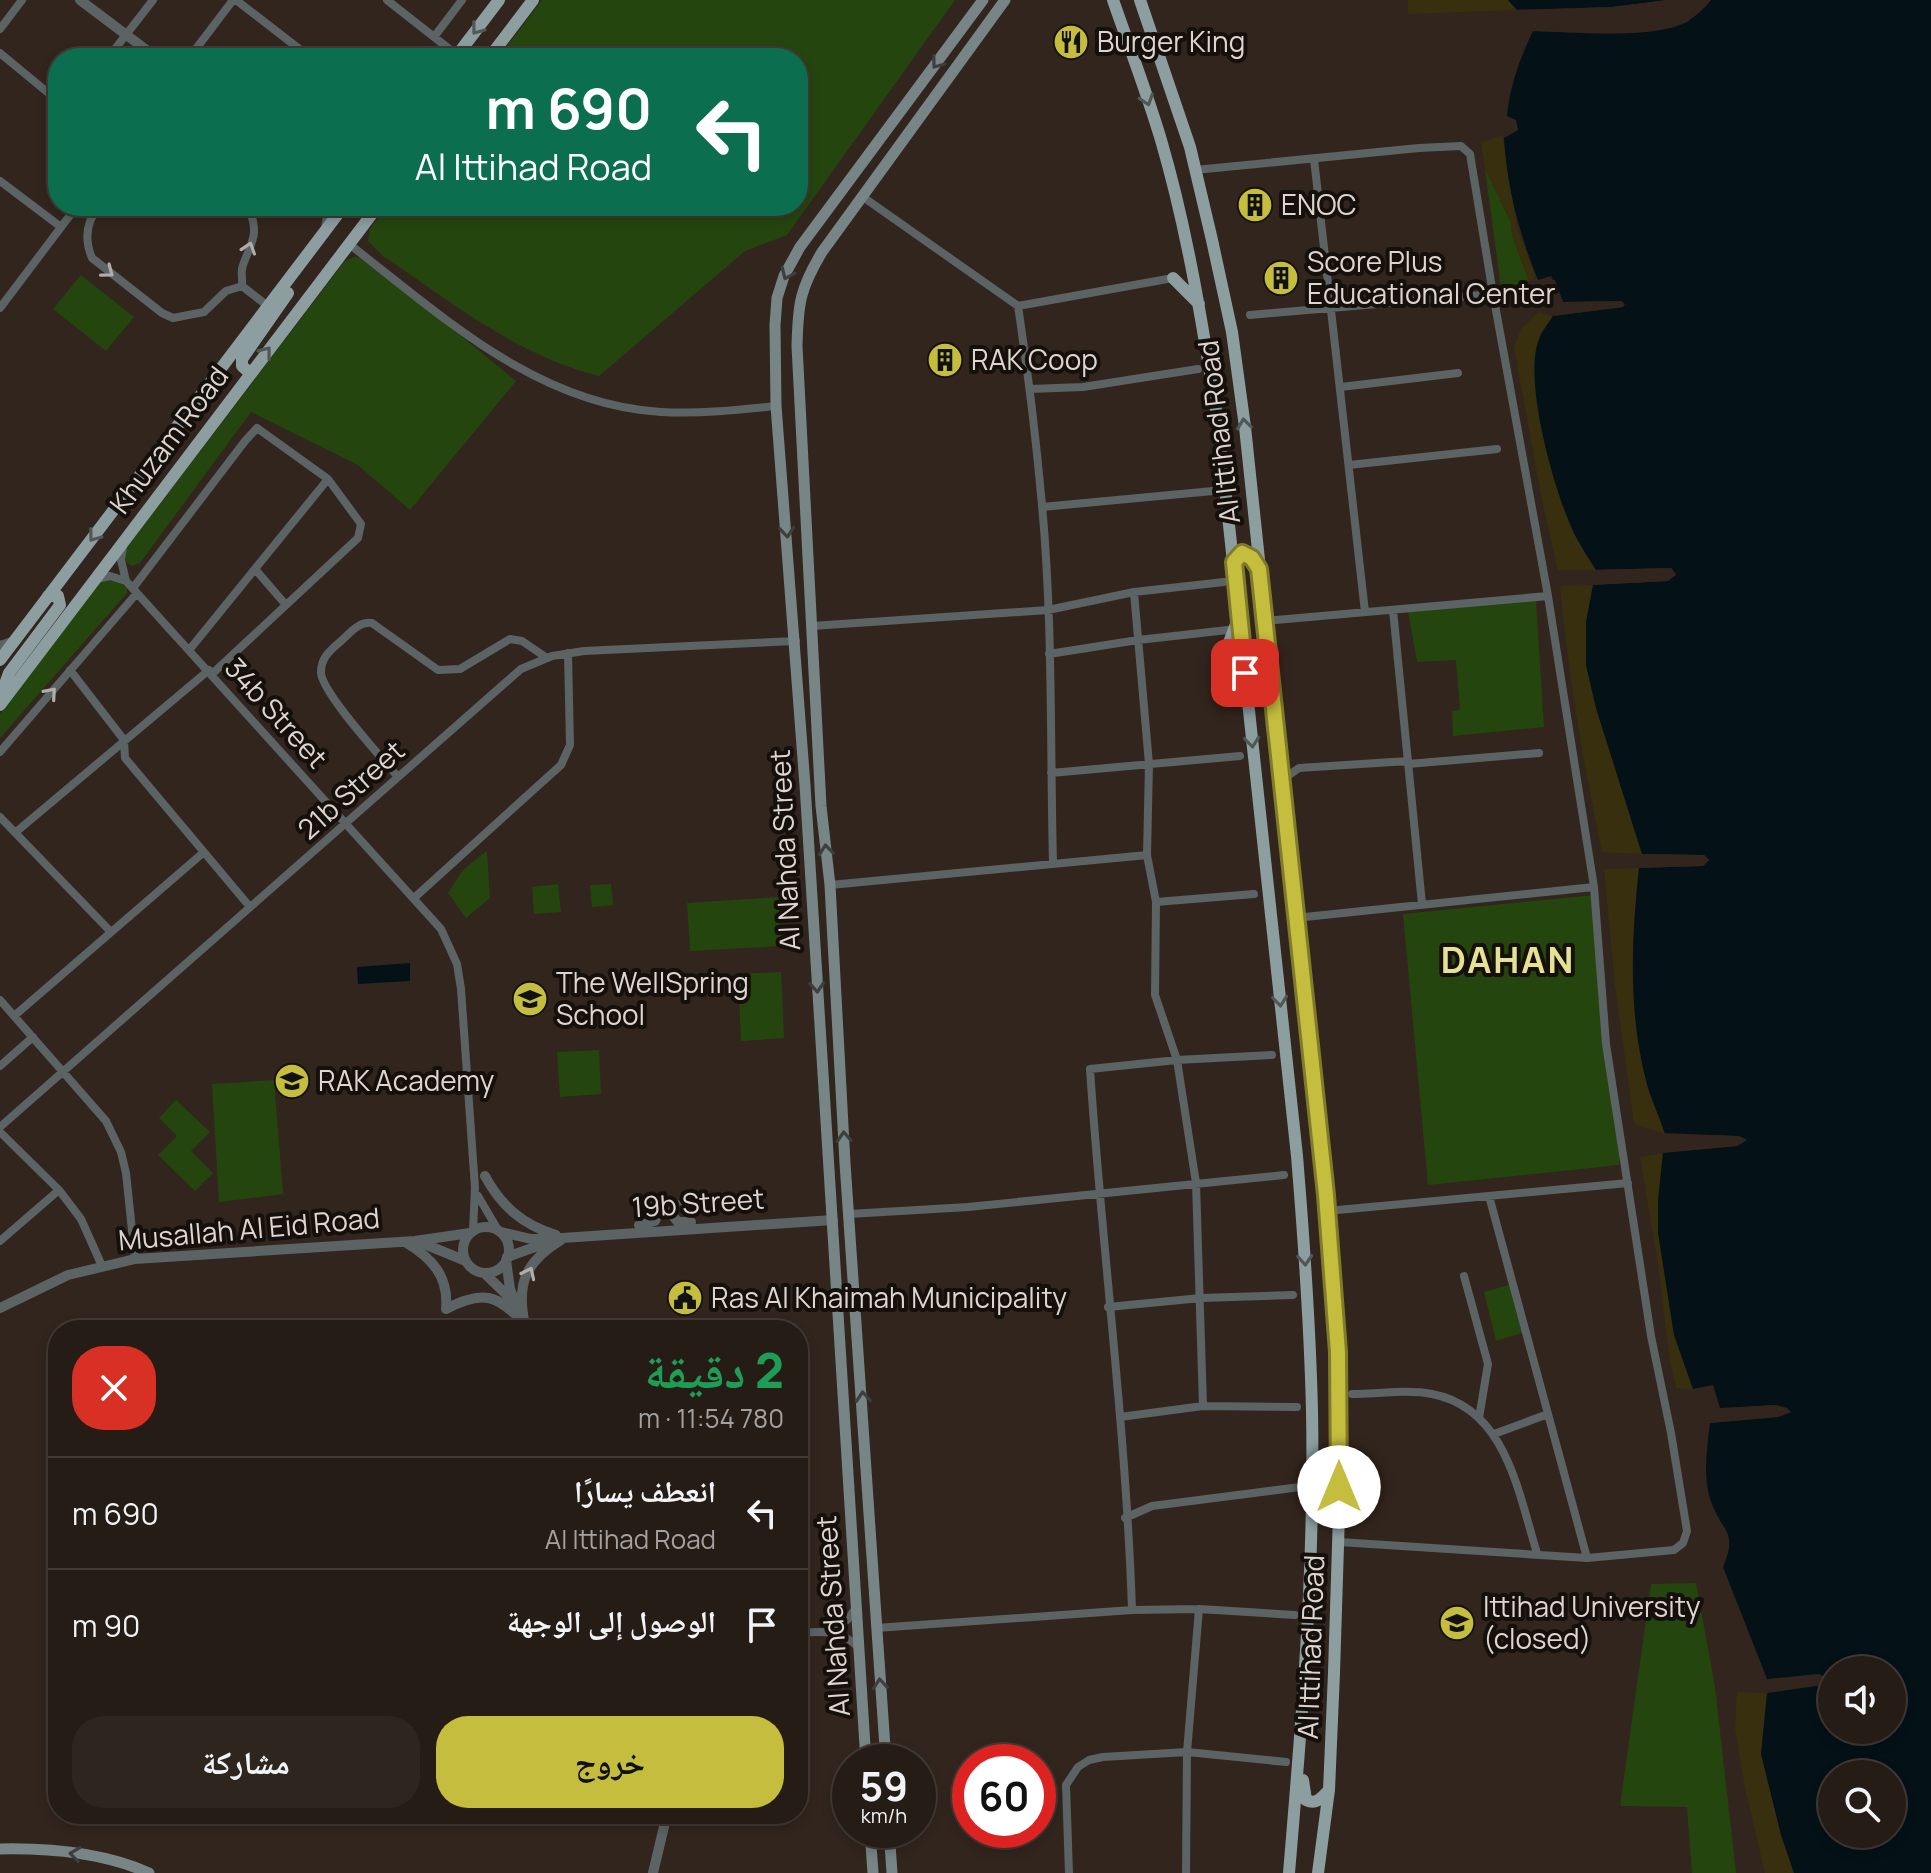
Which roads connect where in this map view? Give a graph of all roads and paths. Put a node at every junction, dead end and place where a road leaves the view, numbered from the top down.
1 (22, 0) edge
2 (80, 0) edge
3 (153, 0) edge
4 (234, 0) edge
5 (387, 0) edge
6 (462, 0) edge
7 (499, 0) edge
8 (527, 0) edge
9 (533, 0) edge
10 (983, 0) edge
11 (1005, 0) edge
12 (1113, 0) edge
13 (1140, 0) edge
14 (513, 26) junction
15 (0, 29) edge
16 (126, 34) junction
17 (434, 37) junction
18 (116, 48) edge
19 (144, 48) edge
20 (197, 48) edge
21 (298, 48) edge
22 (446, 48) edge
23 (463, 48) edge
24 (496, 48) edge
25 (0, 53) edge
26 (48, 93) edge
27 (1314, 159) junction
28 (1195, 170) junction
29 (0, 181) edge
30 (863, 197) junction
31 (69, 216) edge
32 (92, 216) edge
33 (250, 216) edge
34 (328, 216) edge
35 (336, 216) edge
36 (370, 216) edge
37 (61, 227) junction
38 (326, 230) junction
39 (349, 244) junction
40 (291, 278) junction
41 (1173, 278) joint
42 (242, 286) junction
43 (1493, 294) junction
44 (1, 304) edge
45 (1199, 304) junction
46 (1018, 306) junction
47 (269, 307) junction
48 (1331, 307) junction
49 (1250, 315) dead end
50 (1198, 369) dead end
51 (250, 373) junction
52 (1458, 373) dead end
53 (1341, 387) junction
54 (1030, 389) junction
55 (776, 406) junction
56 (1497, 449) dead end
57 (1349, 465) junction
58 (328, 479) junction
59 (1213, 491) dead end
60 (1042, 507) junction
61 (125, 539) junction
62 (1234, 562) junction
63 (255, 569) junction
64 (1259, 569) junction
65 (94, 579) junction
66 (1224, 582) dead end
67 (132, 587) junction
68 (1134, 592) junction
69 (48, 596) junction
70 (1548, 596) junction
71 (286, 605) junction
72 (1048, 610) junction
73 (1393, 610) junction
74 (1365, 612) junction
75 (1239, 617) junction
76 (1264, 621) junction
77 (812, 626) junction
78 (1229, 635) joint
79 (16, 639) junction
80 (1138, 640) junction
81 (796, 641) junction
82 (0, 645) edge
83 (190, 649) junction
84 (568, 653) junction
85 (1049, 654) junction
86 (547, 658) junction
87 (0, 660) edge
88 (70, 670) junction
89 (210, 672) junction
90 (0, 698) edge
91 (0, 705) edge
92 (124, 740) junction
93 (0, 752) edge
94 (1539, 753) dead end
95 (1240, 756) dead end
96 (1408, 762) junction
97 (1149, 764) junction
98 (804, 765) junction
99 (1051, 773) junction
100 (398, 777) junction
101 (1282, 780) junction
102 (821, 806) junction
103 (0, 817) edge
104 (346, 824) junction
105 (16, 832) junction
106 (204, 852) junction
107 (1147, 855) junction
108 (1053, 863) junction
109 (830, 885) junction
110 (1594, 887) junction
111 (1254, 894) dead end
112 (414, 898) junction
113 (1156, 902) junction
114 (1422, 904) junction
115 (250, 907) junction
116 (1295, 918) junction
117 (111, 932) junction
118 (0, 1000) edge
119 (14, 1016) junction
120 (33, 1037) junction
121 (1272, 1055) dead end
122 (1177, 1060) junction
123 (0, 1066) edge
124 (62, 1071) junction
125 (0, 1129) edge
126 (1284, 1175) dead end
127 (485, 1176) dead end
128 (1196, 1183) junction
129 (1628, 1183) junction
130 (475, 1188) junction
131 (59, 1190) junction
132 (1098, 1194) junction
133 (1489, 1196) junction
134 (677, 1205) dead end
135 (652, 1206) dead end
136 (1327, 1211) junction
137 (849, 1214) junction
138 (833, 1220) junction
139 (783, 1222) junction
140 (500, 1231) junction
141 (472, 1232) junction
142 (590, 1234) junction
143 (566, 1237) junction
144 (0, 1241) edge
145 (403, 1241) junction
146 (415, 1241) junction
147 (507, 1258) junction
148 (135, 1259) junction
149 (466, 1261) junction
150 (102, 1266) junction
151 (484, 1273) junction
152 (1464, 1276) dead end
153 (1293, 1295) dead end
154 (1201, 1298) junction
155 (515, 1303) junction
156 (1108, 1307) junction
157 (0, 1308) edge
158 (520, 1320) edge
159 (524, 1320) edge
160 (526, 1320) edge
161 (1352, 1394) dead end
162 (1203, 1406) junction
163 (1297, 1407) dead end
164 (844, 1412) junction
165 (1548, 1414) junction
166 (1120, 1417) junction
167 (1479, 1418) junction
168 (866, 1432) junction
169 (1494, 1434) junction
170 (1300, 1487) dead end
171 (1125, 1518) junction
172 (1339, 1542) junction
173 (1537, 1553) junction
174 (1587, 1558) junction
175 (856, 1608) junction
176 (1199, 1609) junction
177 (1132, 1610) junction
178 (1295, 1615) dead end
179 (876, 1628) junction
180 (827, 1631) junction
181 (808, 1632) edge
182 (859, 1648) junction
183 (1301, 1737) junction
184 (865, 1744) edge
185 (885, 1744) edge
186 (1187, 1752) junction
187 (1286, 1762) dead end
188 (1329, 1790) junction
189 (665, 1824) edge
190 (871, 1848) edge
191 (890, 1848) edge
192 (0, 1849) edge
193 (149, 1873) edge
194 (653, 1873) edge
195 (873, 1873) edge
196 (892, 1873) edge
197 (1069, 1873) edge
198 (1186, 1873) edge
199 (1289, 1873) edge
200 (1318, 1873) edge

1 - 15 street
2 - 16 street
3 - 16 street
4 - 20 street
4 - 21 street
5 - 17 street
6 - 17 street
7 -> 23 main road
8 - 14 main road
9 - 14 main road
10 -> 55 main road, Al Nahda Street
11 - 30 main road, Al Nahda Street
12 -> 45 main road, Al Ittihad Road
13 - 28 main road, Al Ittihad Road
14 - 24 main road
16 - 18 street
16 - 19 street
17 - 22 street
25 - 26 street
27 - 28 street
27 - 43 street
27 - 48 street
64 -> 28 main road, Al Ittihad Road
29 - 37 street
30 - 46 street
30 - 77 main road, Al Nahda Street
31 - 37 street
32 -> 42 street
42 -> 33 street
34 - 38 street
35 - 38 main road, Khuzam Road
36 - 39 main road, Khuzam Road
37 - 44 street
38 - 40 main road, Khuzam Road
51 -> 39 main road, Khuzam Road
39 - 55 street
40 - 47 main road, Khuzam Road
40 - 51 main road
41 - 45 main road
41 - 46 street
42 - 47 street
43 - 48 street
43 - 70 street
45 - 62 main road, Al Ittihad Road
46 - 54 street
47 -> 69 main road, Khuzam Road
48 - 49 street
48 - 53 street
50 - 54 street
51 - 61 main road, Khuzam Road
52 - 53 street
53 - 57 street
54 - 60 street
55 -> 81 main road, Al Nahda Street
56 - 57 street
57 - 74 street
58 - 63 street
58 - 67 street
58 - 71 street
59 - 60 street
60 - 72 street
61 - 65 main road, Khuzam Road
61 - 67 street
62 - 64 main road
62 - 75 main road, Al Ittihad Road
63 - 71 street
63 - 83 street
64 - 76 main road, Al Ittihad Road
65 - 67 street
65 - 91 main road, Khuzam Road
66 - 68 street
67 - 83 street, 34b Street
67 - 88 street
68 - 72 street
68 - 80 street
69 - 79 main road, Khuzam Road
69 - 90 main road
70 - 73 street
70 - 110 street
71 - 89 street
72 - 77 street
72 - 85 street
73 - 74 street
73 - 96 street
74 - 76 street
75 - 78 main road
75 -> 183 main road, Al Ittihad Road
76 - 101 main road, Al Ittihad Road
77 - 102 main road, Al Nahda Street
78 - 80 street
79 - 82 street
79 - 87 main road, Khuzam Road
80 - 85 street
80 - 97 street
81 - 84 street, 21b Street
81 - 98 main road, Al Nahda Street
83 - 89 street, 34b Street
84 - 86 street, 21b Street
84 - 112 street
85 - 99 street
86 - 100 street, 21b Street
86 - 100 street
88 - 92 street
93 -> 88 street
89 - 92 street
89 - 104 street, 34b Street
92 - 105 street
92 - 106 street
94 - 96 street
95 - 97 street
96 - 101 street
96 - 114 street
97 - 99 street
97 - 107 street
98 - 102 main road
98 -> 138 main road, Al Nahda Street
99 - 108 street
100 - 104 street, 21b Street
101 - 116 main road, Al Ittihad Road
109 -> 102 main road, Al Nahda Street
103 - 105 street
104 - 112 street, 34b Street
104 - 115 street, 21b Street
105 - 117 street
106 - 115 street
106 - 117 street
107 - 108 street
107 - 113 street
108 - 109 street
137 -> 109 main road, Al Nahda Street
110 - 114 street
110 - 129 street
111 - 113 street
112 - 130 street, 34b Street
113 - 122 street
114 - 116 street
115 - 124 street, 21b Street
116 - 136 main road, Al Ittihad Road
117 - 119 street
118 - 119 street
119 - 120 street
120 - 123 street
120 - 124 street
121 - 122 street
122 - 128 street
122 - 132 street
124 - 125 street, 21b Street
124 - 148 street
125 - 131 street
126 - 128 street
127 - 143 street
128 - 132 street
128 - 154 street
129 - 133 street
129 - 174 street
130 - 140 street, 34b Street
130 - 141 street, 34b Street
131 - 144 street
131 - 150 street
132 - 137 street
132 - 156 street
133 - 136 street
133 - 165 street
134 - 139 street
135 - 142 street
136 - 172 main road, Al Ittihad Road
168 -> 137 main road, Al Nahda Street
138 - 139 street, 19b Street
138 - 164 main road, Al Nahda Street
139 - 142 street, 19b Street
140 - 141 street
140 - 143 street, 19b Street
140 - 147 street
141 - 146 street, Musallah Al Eid Road
141 - 149 street
142 - 143 street, 19b Street
143 - 147 street, 19b Street
160 -> 143 street
145 - 146 street, Musallah Al Eid Road
145 - 148 street, Musallah Al Eid Road
145 - 158 street
146 - 149 street, Musallah Al Eid Road
147 - 151 street
147 - 155 street
148 - 150 street, Musallah Al Eid Road
149 - 151 street
150 - 157 street, Musallah Al Eid Road
151 - 155 street
152 - 167 street
153 - 154 street
154 - 156 street
154 - 162 street
155 - 159 street
156 - 166 street
161 - 167 street
162 - 163 street
162 - 166 street
164 - 168 main road
164 - 175 main road, Al Nahda Street
165 - 169 street
165 - 174 street
166 - 171 street
167 - 169 street
168 - 179 main road, Al Nahda Street
169 - 173 street
170 - 171 street
171 - 177 street
172 - 173 street
172 - 188 main road, Al Ittihad Road
173 - 174 street
175 - 180 street
175 - 182 main road, Al Nahda Street
176 - 177 street
176 - 178 street
176 - 186 street
177 - 179 street
185 -> 179 main road, Al Nahda Street
180 - 181 street
180 - 182 street
182 - 184 main road, Al Nahda Street
183 - 188 main road
183 - 199 main road, Al Ittihad Road
186 - 187 street
186 - 197 street
186 - 198 street
188 - 200 main road, Al Ittihad Road
189 - 194 street
190 - 195 main road
191 - 196 main road
193 -> 192 main road

